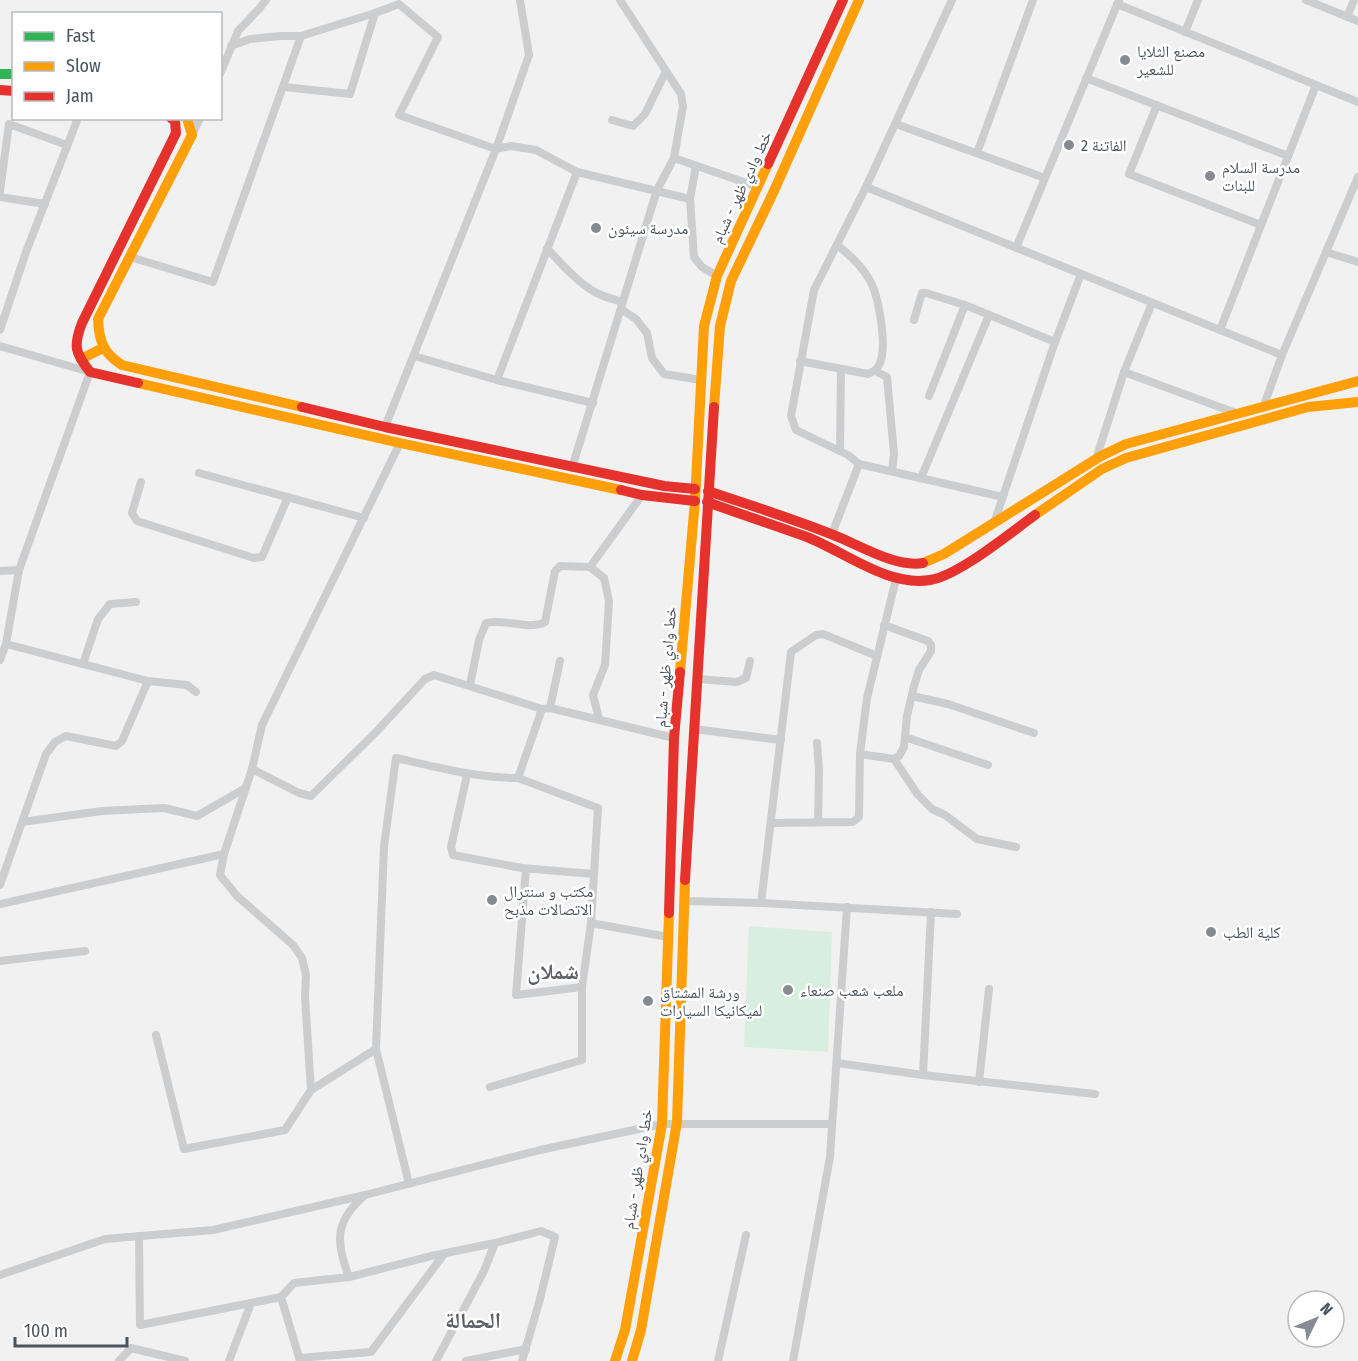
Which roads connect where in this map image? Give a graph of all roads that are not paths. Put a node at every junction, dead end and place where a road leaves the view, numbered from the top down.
1 (266, 0) edge
2 (520, 0) edge
3 (620, 0) edge
4 (843, 0) edge
5 (859, 0) edge
6 (952, 0) edge
7 (1033, 0) edge
8 (1198, 0) edge
9 (1306, 0) edge
10 (1354, 0) edge
11 (1118, 2) edge
12 (375, 13) junction
13 (1347, 17) junction
14 (1358, 21) edge
15 (1185, 32) junction
16 (301, 36) junction
17 (231, 46) junction
18 (666, 70) junction
19 (222, 71) edge
20 (1086, 78) junction
21 (1316, 85) junction
22 (284, 87) junction
23 (1358, 102) edge
24 (1156, 105) junction
25 (77, 120) edge
26 (175, 120) edge
27 (188, 120) edge
28 (199, 120) edge
29 (612, 120) dead end
30 (896, 124) junction
31 (192, 135) junction
32 (68, 145) junction
33 (496, 149) junction
34 (977, 153) junction
35 (1288, 156) junction
36 (674, 158) junction
37 (696, 166) junction
38 (577, 172) junction
39 (1045, 178) junction
40 (1357, 182) edge
41 (758, 187) junction
42 (866, 187) junction
43 (657, 190) junction
44 (0, 191) edge
45 (0, 197) edge
46 (690, 199) junction
47 (45, 204) junction
48 (1261, 225) junction
49 (837, 245) junction
50 (547, 248) junction
51 (1016, 248) junction
52 (1326, 252) junction
53 (130, 257) junction
54 (1358, 262) edge
55 (1081, 274) junction
56 (717, 276) junction
57 (1152, 303) junction
58 (965, 304) junction
59 (622, 305) junction
60 (989, 315) junction
61 (914, 320) dead end
62 (0, 330) edge
63 (1220, 330) junction
64 (1055, 342) junction
65 (0, 346) edge
66 (103, 348) junction
67 (1282, 355) junction
68 (414, 356) junction
69 (81, 359) junction
70 (800, 361) junction
71 (841, 369) junction
72 (874, 371) junction
73 (90, 372) junction
74 (1124, 372) junction
75 (497, 380) junction
76 (701, 380) junction
77 (1358, 381) edge
78 (929, 396) dead end
79 (1358, 402) edge
80 (593, 403) junction
81 (1263, 405) junction
82 (1236, 413) junction
83 (385, 427) junction
84 (400, 443) junction
85 (840, 451) junction
86 (1096, 459) junction
87 (859, 464) junction
88 (572, 468) junction
89 (892, 471) junction
90 (198, 473) dead end
91 (921, 478) junction
92 (141, 482) dead end
93 (695, 489) junction
94 (642, 495) junction
95 (288, 497) junction
96 (707, 497) junction
97 (1003, 497) junction
98 (695, 501) junction
99 (364, 518) junction
100 (994, 523) junction
101 (832, 534) junction
102 (590, 567) junction
103 (20, 570) junction
104 (0, 571) edge
105 (896, 579) junction
106 (136, 602) dead end
107 (884, 625) junction
108 (6, 644) junction
109 (877, 656) junction
110 (0, 660) edge
111 (560, 661) dead end
112 (750, 661) dead end
113 (83, 664) junction
114 (697, 679) junction
115 (148, 681) junction
116 (470, 685) junction
117 (196, 692) dead end
118 (912, 696) junction
119 (546, 708) junction
120 (599, 719) junction
121 (694, 729) junction
122 (1034, 733) dead end
123 (905, 736) junction
124 (674, 738) junction
125 (781, 740) junction
126 (817, 743) dead end
127 (860, 754) junction
128 (894, 759) junction
129 (988, 765) dead end
130 (252, 769) junction
131 (467, 775) junction
132 (518, 778) junction
133 (244, 789) junction
134 (22, 822) junction
135 (818, 822) junction
136 (772, 823) junction
137 (1016, 847) dead end
138 (224, 854) junction
139 (526, 869) junction
140 (594, 874) junction
141 (0, 885) edge
142 (684, 901) junction
143 (761, 903) junction
144 (0, 904) edge
145 (847, 908) junction
146 (931, 912) junction
147 (957, 914) dead end
148 (591, 923) junction
149 (668, 937) junction
150 (85, 951) dead end
151 (0, 961) edge
152 (582, 987) junction
153 (989, 989) dead end
154 (156, 1035) dead end
155 (376, 1050) junction
156 (837, 1063) junction
157 (923, 1075) junction
158 (979, 1082) junction
159 (490, 1087) dead end
160 (311, 1090) junction
161 (1095, 1094) dead end
162 (677, 1122) junction
163 (662, 1124) junction
164 (832, 1124) junction
165 (409, 1184) junction
166 (365, 1195) junction
167 (746, 1235) dead end
168 (139, 1236) junction
169 (495, 1243) junction
170 (444, 1254) junction
171 (0, 1275) edge
172 (349, 1277) junction
173 (281, 1297) junction
174 (251, 1303) junction
175 (526, 1349) junction
176 (299, 1359) edge
177 (119, 1361) edge
178 (185, 1361) edge
179 (229, 1361) edge
180 (436, 1361) edge
181 (466, 1361) edge
182 (522, 1361) edge
183 (615, 1361) edge
184 (632, 1361) edge
185 (718, 1361) edge
186 (793, 1361) edge

1 - 17 street
2 - 33 street
3 - 18 street
4 - 41 street, خط وادي ظهر - شبام
5 - 96 street, خط وادي ظهر - شبام
6 - 30 street
7 - 34 street
8 - 15 street
9 - 13 street
10 - 13 street
11 - 15 street
11 - 20 street
12 - 16 street
12 - 22 street
12 - 33 street
13 - 14 street
15 - 21 street
16 - 17 street
16 - 22 street
17 - 19 street
18 - 29 street
18 - 36 street
20 - 24 street
20 - 39 street
21 - 23 street
21 - 35 street
22 - 53 street
24 - 35 street
24 - 48 street
25 - 32 street
26 - 69 street
27 - 31 street
28 - 31 street
30 - 34 street
30 - 42 street
31 - 53 street
32 - 44 street
32 - 47 street
33 - 38 street
33 - 68 street
34 - 39 street
35 - 48 street
36 - 37 street
36 - 43 street
37 - 41 street
37 - 46 street
38 - 43 street
38 - 50 street
39 - 51 street
40 - 52 street
41 - 56 street, خط وادي ظهر - شبام
42 - 49 street
42 - 51 street
43 - 46 street
43 - 59 street
45 - 47 street
46 - 56 street
47 - 62 street
48 - 63 street
49 - 70 street
49 - 72 street
50 - 59 street
50 - 75 street
51 - 55 street
52 - 54 street
52 - 67 street
53 - 66 street
55 - 57 street
55 - 64 street
56 - 76 street, خط وادي ظهر - شبام
57 - 63 street
57 - 74 street
58 - 60 street
58 - 61 street
58 - 78 street
59 - 76 street
59 - 80 street
60 - 64 street
60 - 91 street
63 - 67 street
64 - 97 street
65 - 73 street
66 - 69 street
66 - 83 street
67 - 81 street
68 - 75 street
68 - 83 street
69 - 73 street
70 - 71 street
70 - 85 street
71 - 72 street
71 - 85 street
72 - 89 street
73 - 84 street
73 - 103 street
74 - 82 street
74 - 86 street
75 - 80 street
76 - 93 street, خط وادي ظهر - شبام
77 - 81 street
79 - 105 street
80 - 88 street
81 - 82 street
82 - 86 street
83 - 88 street
84 - 94 street
84 - 99 street
85 - 87 street
86 - 100 street
87 - 89 street
87 - 101 street
88 - 93 street
89 - 91 street
90 - 95 street
91 - 97 street
92 - 95 street
93 - 96 street
93 - 98 street, خط وادي ظهر - شبام
94 - 98 street
94 - 102 street
95 - 99 street
96 - 98 street
96 - 101 street
96 - 105 street
96 - 114 street, خط وادي ظهر - شبام
97 - 100 street
98 - 124 street, خط وادي ظهر - شبام
99 - 130 street
100 - 101 street
102 - 116 street
102 - 120 street
103 - 104 street
103 - 108 street
105 - 107 street
106 - 113 street
107 - 109 street
107 - 118 street
108 - 110 street
108 - 113 street
109 - 125 street
109 - 127 street
111 - 119 street
112 - 114 street
113 - 115 street
114 - 121 street, خط وادي ظهر - شبام
115 - 117 street
115 - 134 street
116 - 119 street
116 - 130 street
118 - 122 street
118 - 123 street
119 - 120 street
119 - 132 street
120 - 124 street
121 - 125 street
121 - 142 street, خط وادي ظهر - شبام
123 - 128 street
123 - 129 street
124 - 149 street, خط وادي ظهر - شبام
125 - 136 street
126 - 135 street
127 - 128 street
127 - 135 street
128 - 137 street
130 - 133 street
131 - 132 street
131 - 139 street
131 - 155 street
132 - 140 street
133 - 134 street
133 - 138 street
134 - 141 street
135 - 136 street
136 - 143 street
138 - 144 street
138 - 160 street
139 - 140 street
139 - 152 street
140 - 148 street
142 - 143 street
142 - 162 street, خط وادي ظهر - شبام
143 - 145 street
145 - 146 street
145 - 156 street
146 - 147 street
146 - 157 street
148 - 149 street
148 - 152 street
149 - 163 street, خط وادي ظهر - شبام
150 - 151 street
152 - 159 street
153 - 158 street
154 - 160 street
155 - 160 street
155 - 165 street
156 - 157 street
156 - 164 street
157 - 158 street
158 - 161 street
162 - 163 street
162 - 164 street
162 - 184 street, خط وادي ظهر - شبام
163 - 165 street
163 - 183 street, خط وادي ظهر - شبام
164 - 186 street
165 - 166 street
166 - 168 street
166 - 172 street
167 - 185 street
168 - 171 street
168 - 174 street
169 - 170 street
169 - 175 street
169 - 180 street
170 - 172 street
170 - 176 street
172 - 173 street
173 - 174 street
173 - 176 street
174 - 179 street
175 - 181 street
175 - 182 street
177 - 178 street

